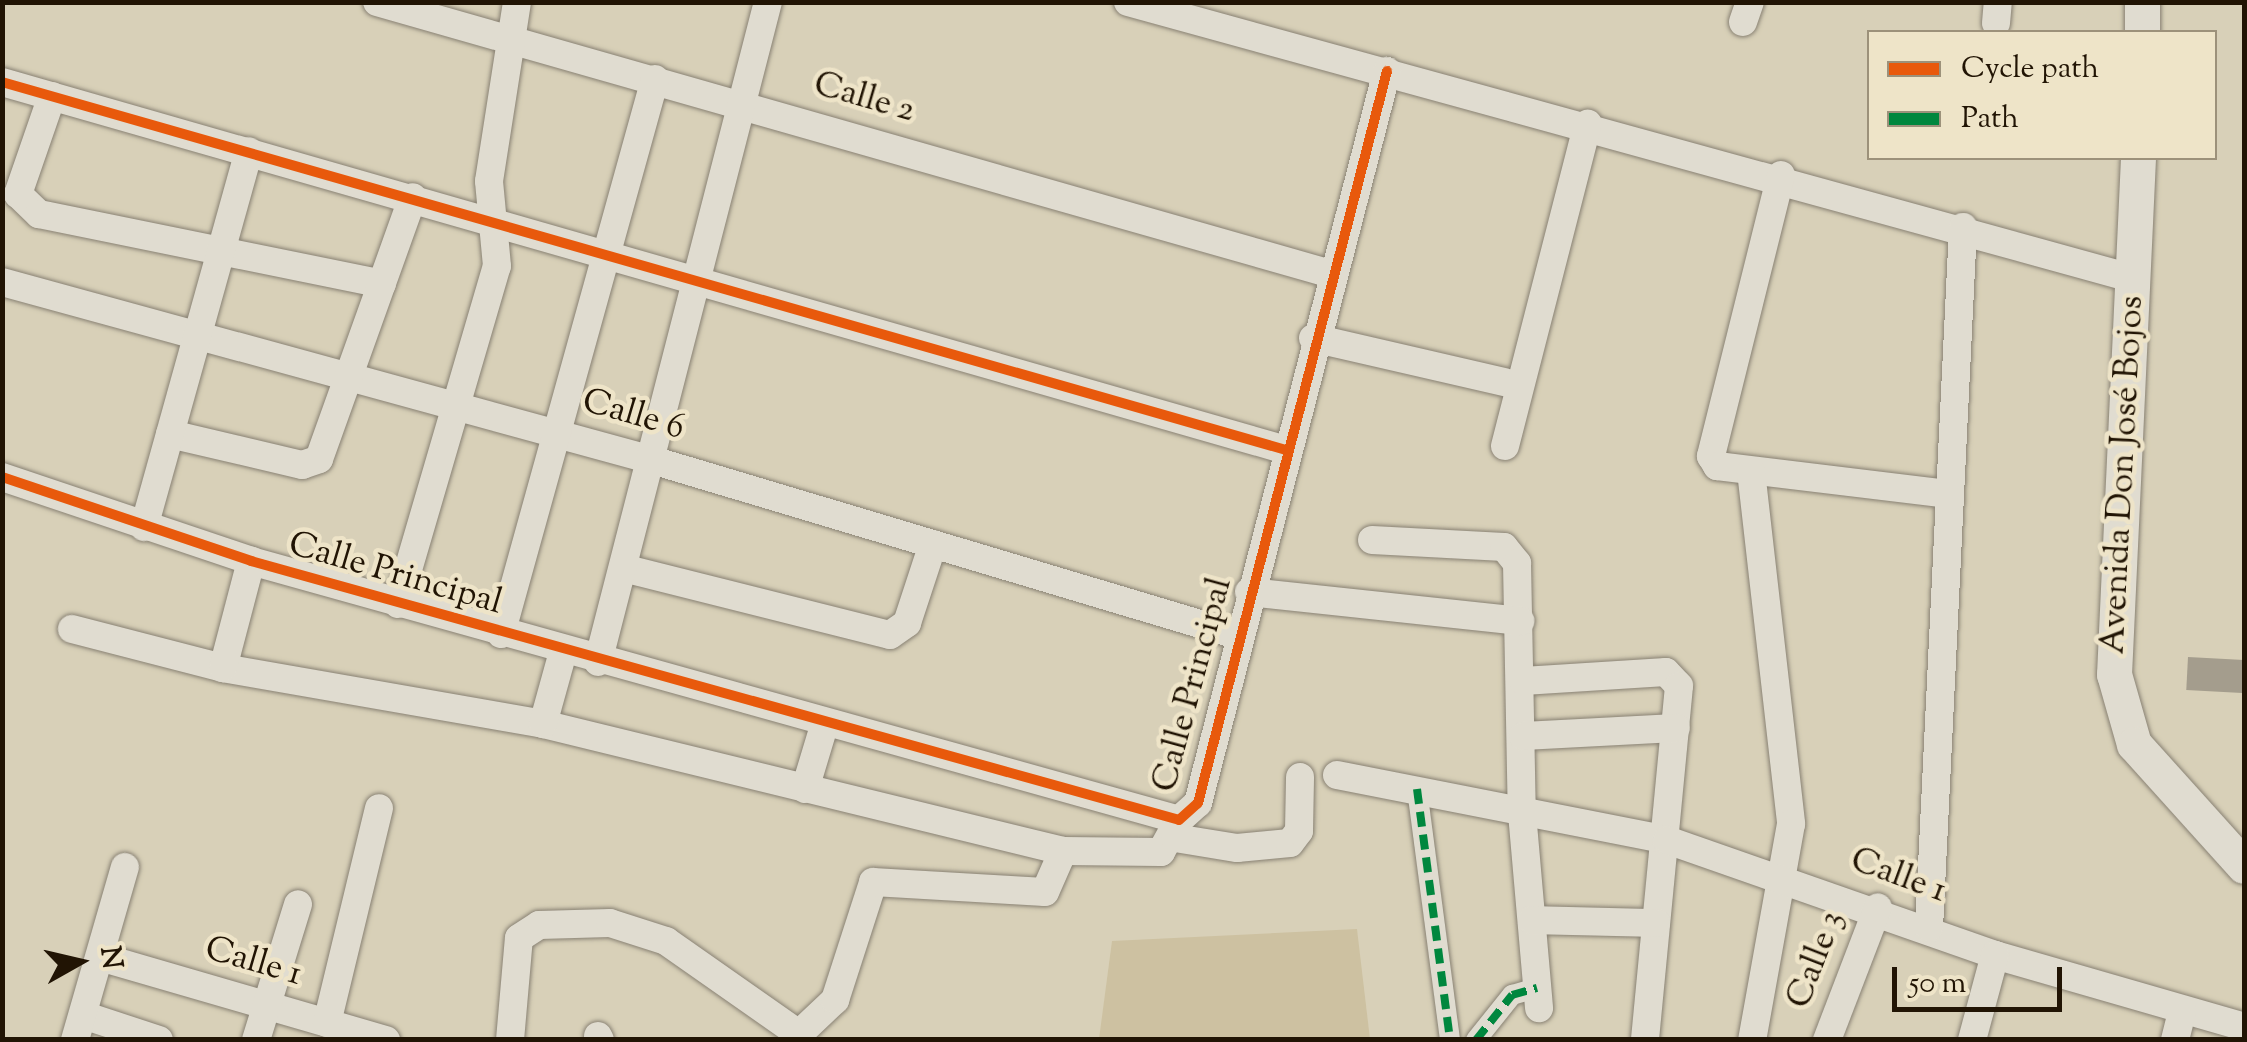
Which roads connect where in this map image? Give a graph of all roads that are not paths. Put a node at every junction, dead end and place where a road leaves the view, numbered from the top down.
1 (377, 2) edge
2 (517, 2) edge
3 (768, 2) edge
4 (1128, 2) edge
5 (2142, 2) edge
6 (2142, 30) edge
7 (510, 39) junction
8 (1387, 71) junction
9 (655, 79) junction
10 (2, 82) edge
11 (52, 96) junction
12 (746, 104) junction
13 (1588, 122) junction
14 (250, 151) junction
15 (2138, 160) edge
16 (1781, 176) junction
17 (412, 197) junction
18 (498, 221) junction
19 (1963, 228) junction
20 (222, 250) junction
21 (606, 254) junction
22 (1328, 273) junction
23 (700, 278) junction
24 (2134, 279) junction
25 (2, 282) edge
26 (382, 284) junction
27 (198, 336) junction
28 (1313, 338) junction
29 (350, 377) junction
30 (1517, 385) junction
31 (458, 407) junction
32 (170, 434) junction
33 (557, 434) junction
34 (1505, 446) dead end
35 (1284, 449) junction
36 (652, 460) junction
37 (1751, 471) junction
38 (2, 478) edge
39 (1947, 494) junction
40 (144, 526) junction
41 (1372, 540) dead end
42 (933, 544) junction
43 (251, 561) junction
44 (623, 568) junction
45 (1249, 592) junction
46 (398, 604) junction
47 (1520, 621) junction
48 (72, 629) dead end
49 (502, 634) junction
50 (1240, 636) junction
51 (563, 652) junction
52 (598, 662) junction
53 (222, 668) junction
54 (1524, 681) junction
55 (543, 724) junction
56 (824, 726) junction
57 (1676, 728) junction
58 (1523, 736) junction
59 (1337, 774) dead end
60 (1300, 777) dead end
61 (805, 789) junction
62 (1417, 789) junction
63 (379, 808) dead end
64 (1522, 813) junction
65 (1177, 829) junction
66 (1668, 840) junction
67 (1064, 851) junction
68 (2244, 866) edge
69 (125, 868) dead end
70 (1788, 878) junction
71 (298, 904) dead end
72 (1878, 907) junction
73 (1532, 920) junction
74 (1656, 923) junction
75 (1929, 928) junction
76 (1996, 955) junction
77 (100, 957) junction
78 (1538, 998) joint
79 (267, 1006) junction
80 (2182, 1011) junction
81 (328, 1024) junction
82 (79, 1027) edge
83 (2244, 1027) edge
84 (148, 1038) edge
85 (805, 1038) edge
86 (256, 1040) edge
87 (386, 1040) edge
88 (510, 1040) edge
89 (1450, 1040) edge
90 (1476, 1040) edge
91 (1645, 1040) edge
92 (1752, 1040) edge
93 (1827, 1040) edge
94 (1972, 1040) edge
95 (2175, 1040) edge

1 - 7 street, Calle 2
2 - 7 street
3 - 12 street
4 - 8 street
5 - 6 street
7 - 9 street, Calle 2
7 - 18 street
8 - 13 street
8 - 22 street, Calle Principal
9 - 12 street, Calle 2
9 - 21 street
10 - 11 street
11 - 14 street
11 - 20 street
12 - 22 street, Calle 2
12 - 23 street
13 - 16 street
13 - 30 street
14 - 17 street
14 - 20 street
15 - 24 street, Avenida Don José Bojos
16 - 19 street
16 - 37 street
17 - 18 street
17 - 26 street
18 - 21 street
18 - 31 street
19 - 24 street
19 - 39 street
20 - 26 street
20 - 27 street
21 - 23 street
21 - 33 street
22 - 28 street, Calle Principal
23 - 35 street
23 - 36 street
24 - 68 street, Avenida Don José Bojos
25 - 27 street, Calle 6
26 - 29 street
27 - 29 street, Calle 6
27 - 32 street
28 - 30 street
28 - 35 street, Calle Principal
29 - 31 street, Calle 6
29 - 32 street
30 - 34 street
31 - 33 street, Calle 6
31 - 46 street
32 - 40 street
33 - 36 street, Calle 6
33 - 49 street
35 - 45 street, Calle Principal
36 - 42 street, Calle 6
36 - 44 street
37 - 39 street
37 - 70 street
38 - 40 street, Calle Principal
39 - 75 street
40 - 43 street, Calle Principal
41 - 47 street
42 - 44 street
42 - 50 street, Calle 6
43 - 46 street, Calle Principal
43 - 53 street
44 - 52 street
45 - 47 street
45 - 50 street, Calle Principal
46 - 49 street, Calle Principal
47 - 54 street
48 - 53 street
49 - 51 street, Calle Principal
50 - 65 street, Calle Principal
51 - 52 street, Calle Principal
51 - 55 street
52 - 56 street, Calle Principal
53 - 55 street
54 - 57 street
54 - 58 street
55 - 61 street
56 - 61 street
56 - 65 street, Calle Principal
57 - 58 street
57 - 66 street
58 - 64 street
59 - 62 street, Calle 1
60 - 65 street
61 - 67 street
62 - 64 street, Calle 1
62 - 89 street
63 - 81 street
64 - 66 street, Calle 1
64 - 73 street
65 - 67 street
66 - 70 street, Calle 1
66 - 74 street
67 - 85 street
69 - 77 street
70 - 72 street, Calle 1
70 - 92 street
71 - 79 street
72 - 75 street, Calle 1
72 - 93 street, Calle 3
73 - 74 street
73 - 78 street
74 - 91 street
75 - 76 street, Calle 1
76 - 80 street, Calle 1
76 - 94 street
77 - 79 street, Calle 1
77 - 82 street
78 - 90 street
79 - 81 street, Calle 1
79 - 86 street
80 - 83 street, Calle 1
80 - 95 street
81 - 87 street, Calle 1
82 - 84 street
85 - 88 street

